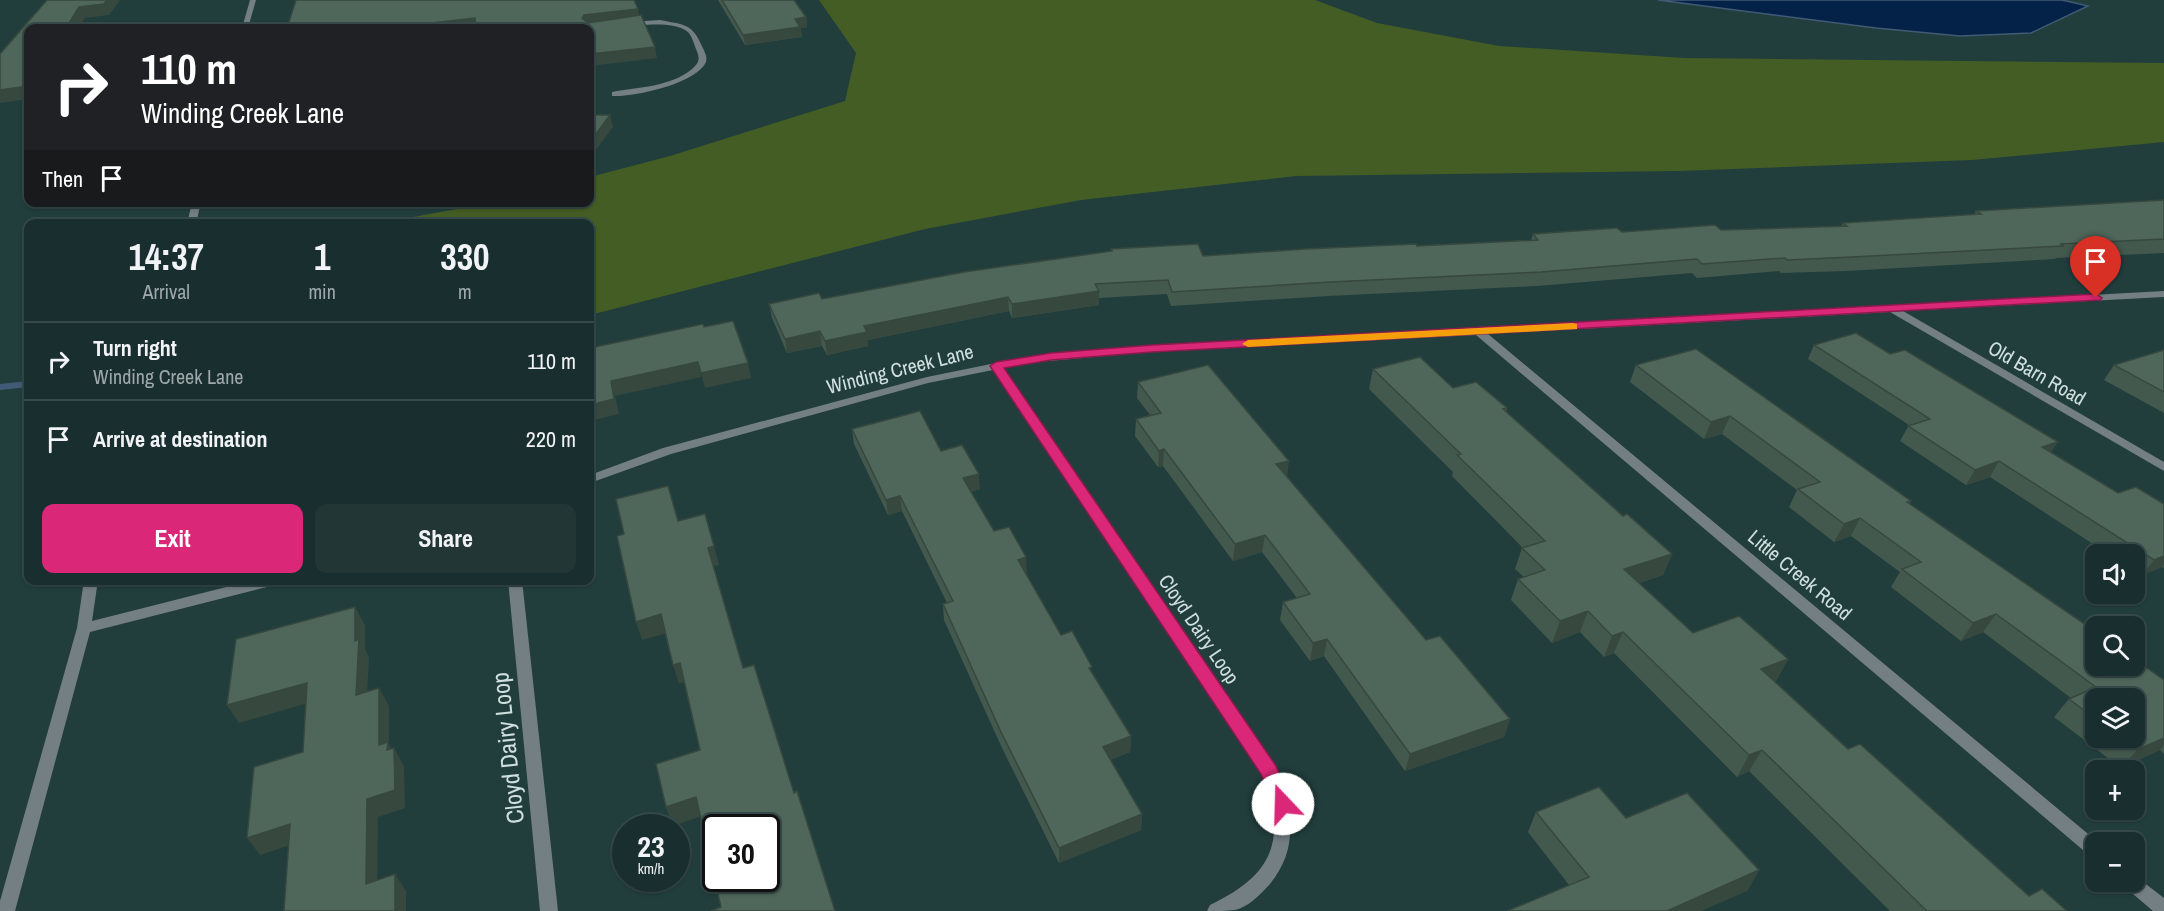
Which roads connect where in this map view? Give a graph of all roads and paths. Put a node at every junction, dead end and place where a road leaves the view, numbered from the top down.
1 (253, 0) edge
2 (246, 24) edge
3 (622, 25) edge
4 (615, 94) dead end
5 (2164, 294) edge
6 (1893, 309) junction
7 (1478, 331) junction
8 (996, 366) junction
9 (2164, 467) edge
10 (594, 478) edge
11 (90, 585) edge
12 (255, 585) edge
13 (516, 585) edge
14 (84, 628) junction
15 (2085, 842) edge
16 (2144, 892) edge
17 (2164, 909) edge
18 (6, 911) edge
19 (549, 911) edge
20 (1216, 911) edge

1 - 2 street
3 - 4 street
5 - 6 street, Winding Creek Lane
6 - 7 street, Winding Creek Lane
6 - 9 street, Old Barn Road
7 - 8 street, Winding Creek Lane
7 - 15 street, Little Creek Road
8 - 10 street, Winding Creek Lane
8 - 20 street, Cloyd Dairy Loop
11 - 14 street
12 - 14 street
13 - 19 street, Cloyd Dairy Loop
14 - 18 street
16 - 17 street

